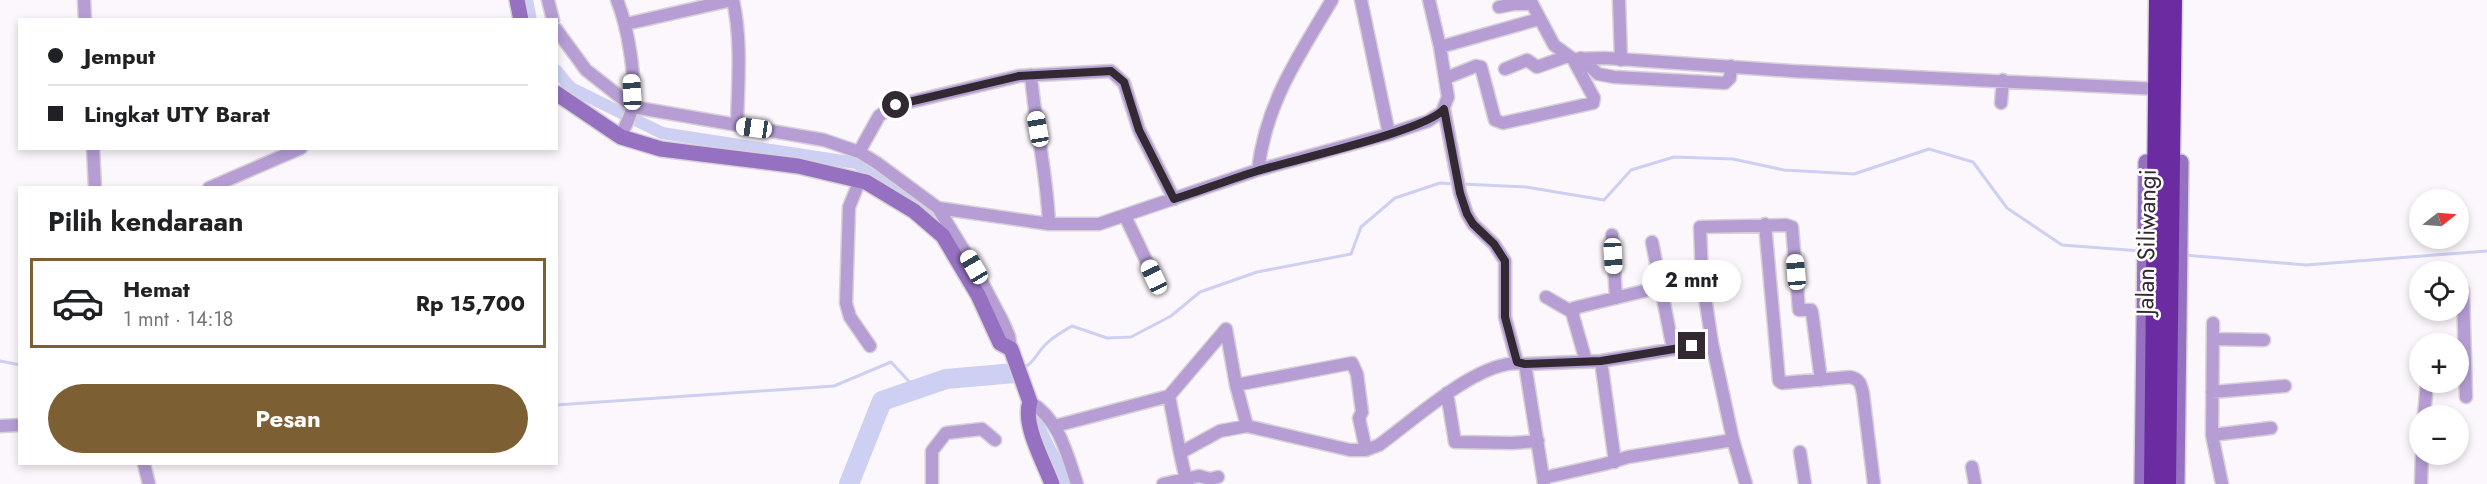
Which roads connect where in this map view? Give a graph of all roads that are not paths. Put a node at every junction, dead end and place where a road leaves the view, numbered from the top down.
1 (84, 0) edge
2 (517, 0) edge
3 (548, 0) edge
4 (618, 0) edge
5 (733, 0) edge
6 (1332, 0) edge
7 (1360, 0) edge
8 (1430, 0) edge
9 (1619, 0) edge
10 (2148, 0) edge
11 (2158, 0) edge
12 (2173, 0) edge
13 (2183, 0) edge
14 (1531, 2) edge
15 (1499, 7) dead end
16 (85, 18) edge
17 (521, 18) edge
18 (552, 18) edge
19 (1539, 19) junction
20 (626, 24) junction
21 (558, 32) edge
22 (1440, 47) junction
23 (1574, 58) junction
24 (1621, 60) junction
25 (1683, 63) junction
26 (1731, 66) junction
27 (1505, 69) dead end
28 (1031, 75) junction
29 (1446, 78) junction
30 (1682, 80) junction
31 (2003, 80) junction
32 (2152, 89) junction
33 (558, 97) edge
34 (2001, 103) dead end
35 (1444, 109) junction
36 (631, 111) junction
37 (737, 125) junction
38 (622, 132) junction
39 (1389, 134) junction
40 (93, 150) edge
41 (296, 150) edge
42 (859, 152) junction
43 (2164, 162) junction
44 (1258, 171) junction
45 (869, 174) junction
46 (96, 186) edge
47 (214, 186) edge
48 (1174, 199) junction
49 (938, 208) junction
50 (1125, 216) junction
51 (1049, 224) junction
52 (1765, 224) junction
53 (1612, 235) dead end
54 (1652, 242) dead end
55 (1154, 277) dead end
56 (1702, 277) junction
57 (1662, 286) junction
58 (2162, 296) junction
59 (1546, 297) dead end
60 (1616, 298) junction
61 (1572, 312) junction
62 (2213, 323) dead end
63 (2213, 339) junction
64 (2264, 340) dead end
65 (1712, 343) junction
66 (870, 346) dead end
67 (1008, 349) junction
68 (1673, 349) junction
69 (1586, 361) junction
70 (1601, 361) junction
71 (1521, 363) junction
72 (1821, 380) junction
73 (1236, 385) junction
74 (2285, 386) dead end
75 (2212, 392) junction
76 (1447, 393) junction
77 (2466, 393) edge
78 (1169, 396) junction
79 (2466, 397) dead end
80 (1029, 398) junction
81 (18, 425) edge
82 (0, 426) edge
83 (1055, 426) junction
84 (1247, 426) junction
85 (2271, 428) dead end
86 (2212, 435) junction
87 (995, 440) dead end
88 (1733, 440) junction
89 (1538, 441) junction
90 (1366, 450) junction
91 (1800, 452) dead end
92 (1180, 453) junction
93 (1615, 462) junction
94 (144, 465) edge
95 (2422, 465) edge
96 (1972, 467) dead end
97 (1218, 477) dead end
98 (1543, 481) edge
99 (1186, 482) edge
100 (149, 484) edge
101 (932, 484) edge
102 (1052, 484) edge
103 (1077, 484) edge
104 (1163, 484) edge
105 (1746, 484) edge
106 (1805, 484) edge
107 (1874, 484) edge
108 (1975, 484) edge
109 (2142, 484) edge
110 (2152, 484) edge
111 (2167, 484) edge
112 (2176, 484) edge
113 (2222, 484) edge
114 (2421, 484) edge

1 - 16 street
2 - 17 street
3 - 18 street
4 - 20 street
5 - 20 street
5 - 37 street
6 - 44 street
7 - 39 street
8 - 22 street
9 - 24 street
10 - 32 highway
11 - 32 highway, Jalan Siliwangi
12 - 43 highway, Jalan Siliwangi
13 - 43 highway
14 - 15 street
14 - 19 street
19 - 22 street
19 - 23 street
20 - 36 street
21 - 36 street
22 - 29 street
23 - 24 street
23 - 27 street
23 - 29 street
23 - 30 street
24 - 25 street
25 - 26 street
25 - 30 street
26 - 30 street
26 - 31 street
28 - 42 street
28 - 48 street
28 - 51 street
29 - 35 street
31 - 32 street
31 - 34 street
32 - 43 highway, Jalan Siliwangi
33 - 38 street
35 - 39 street
35 - 71 street
36 - 37 street
36 - 38 street
37 - 42 street
38 - 45 street
39 - 44 street
40 - 46 street
41 - 47 street
42 - 45 street
43 - 58 highway, Jalan Siliwangi
44 - 48 street
45 - 49 street
45 - 66 street
45 - 67 street
48 - 50 street
49 - 51 street
49 - 67 street
50 - 51 street
50 - 55 street
52 - 56 street
52 - 72 street
52 - 72 street
53 - 60 street
54 - 57 street
56 - 57 street
56 - 65 street
57 - 60 street
57 - 68 street
58 - 109 street
58 - 110 highway, Jalan Siliwangi
58 - 111 highway, Jalan Siliwangi
58 - 112 street
59 - 61 street
60 - 61 street
61 - 69 street
62 - 63 street
63 - 64 street
63 - 75 street
65 - 68 street
65 - 88 street
67 - 80 street
68 - 70 street
69 - 70 street
69 - 71 street
70 - 93 street
71 - 76 street
71 - 89 street
72 - 107 street
73 - 78 street
73 - 84 street
73 - 90 street
74 - 75 street
75 - 86 street
76 - 89 street
76 - 90 street
77 - 79 street
78 - 83 street
78 - 92 street
80 - 83 street
80 - 102 street
81 - 82 street
83 - 103 street
84 - 90 street
84 - 92 street
85 - 86 street
86 - 113 street
87 - 101 street
88 - 93 street
88 - 105 street
89 - 98 street
91 - 106 street
92 - 99 street
93 - 98 street
94 - 100 street
95 - 114 street
96 - 108 street
97 - 99 street
99 - 104 street

